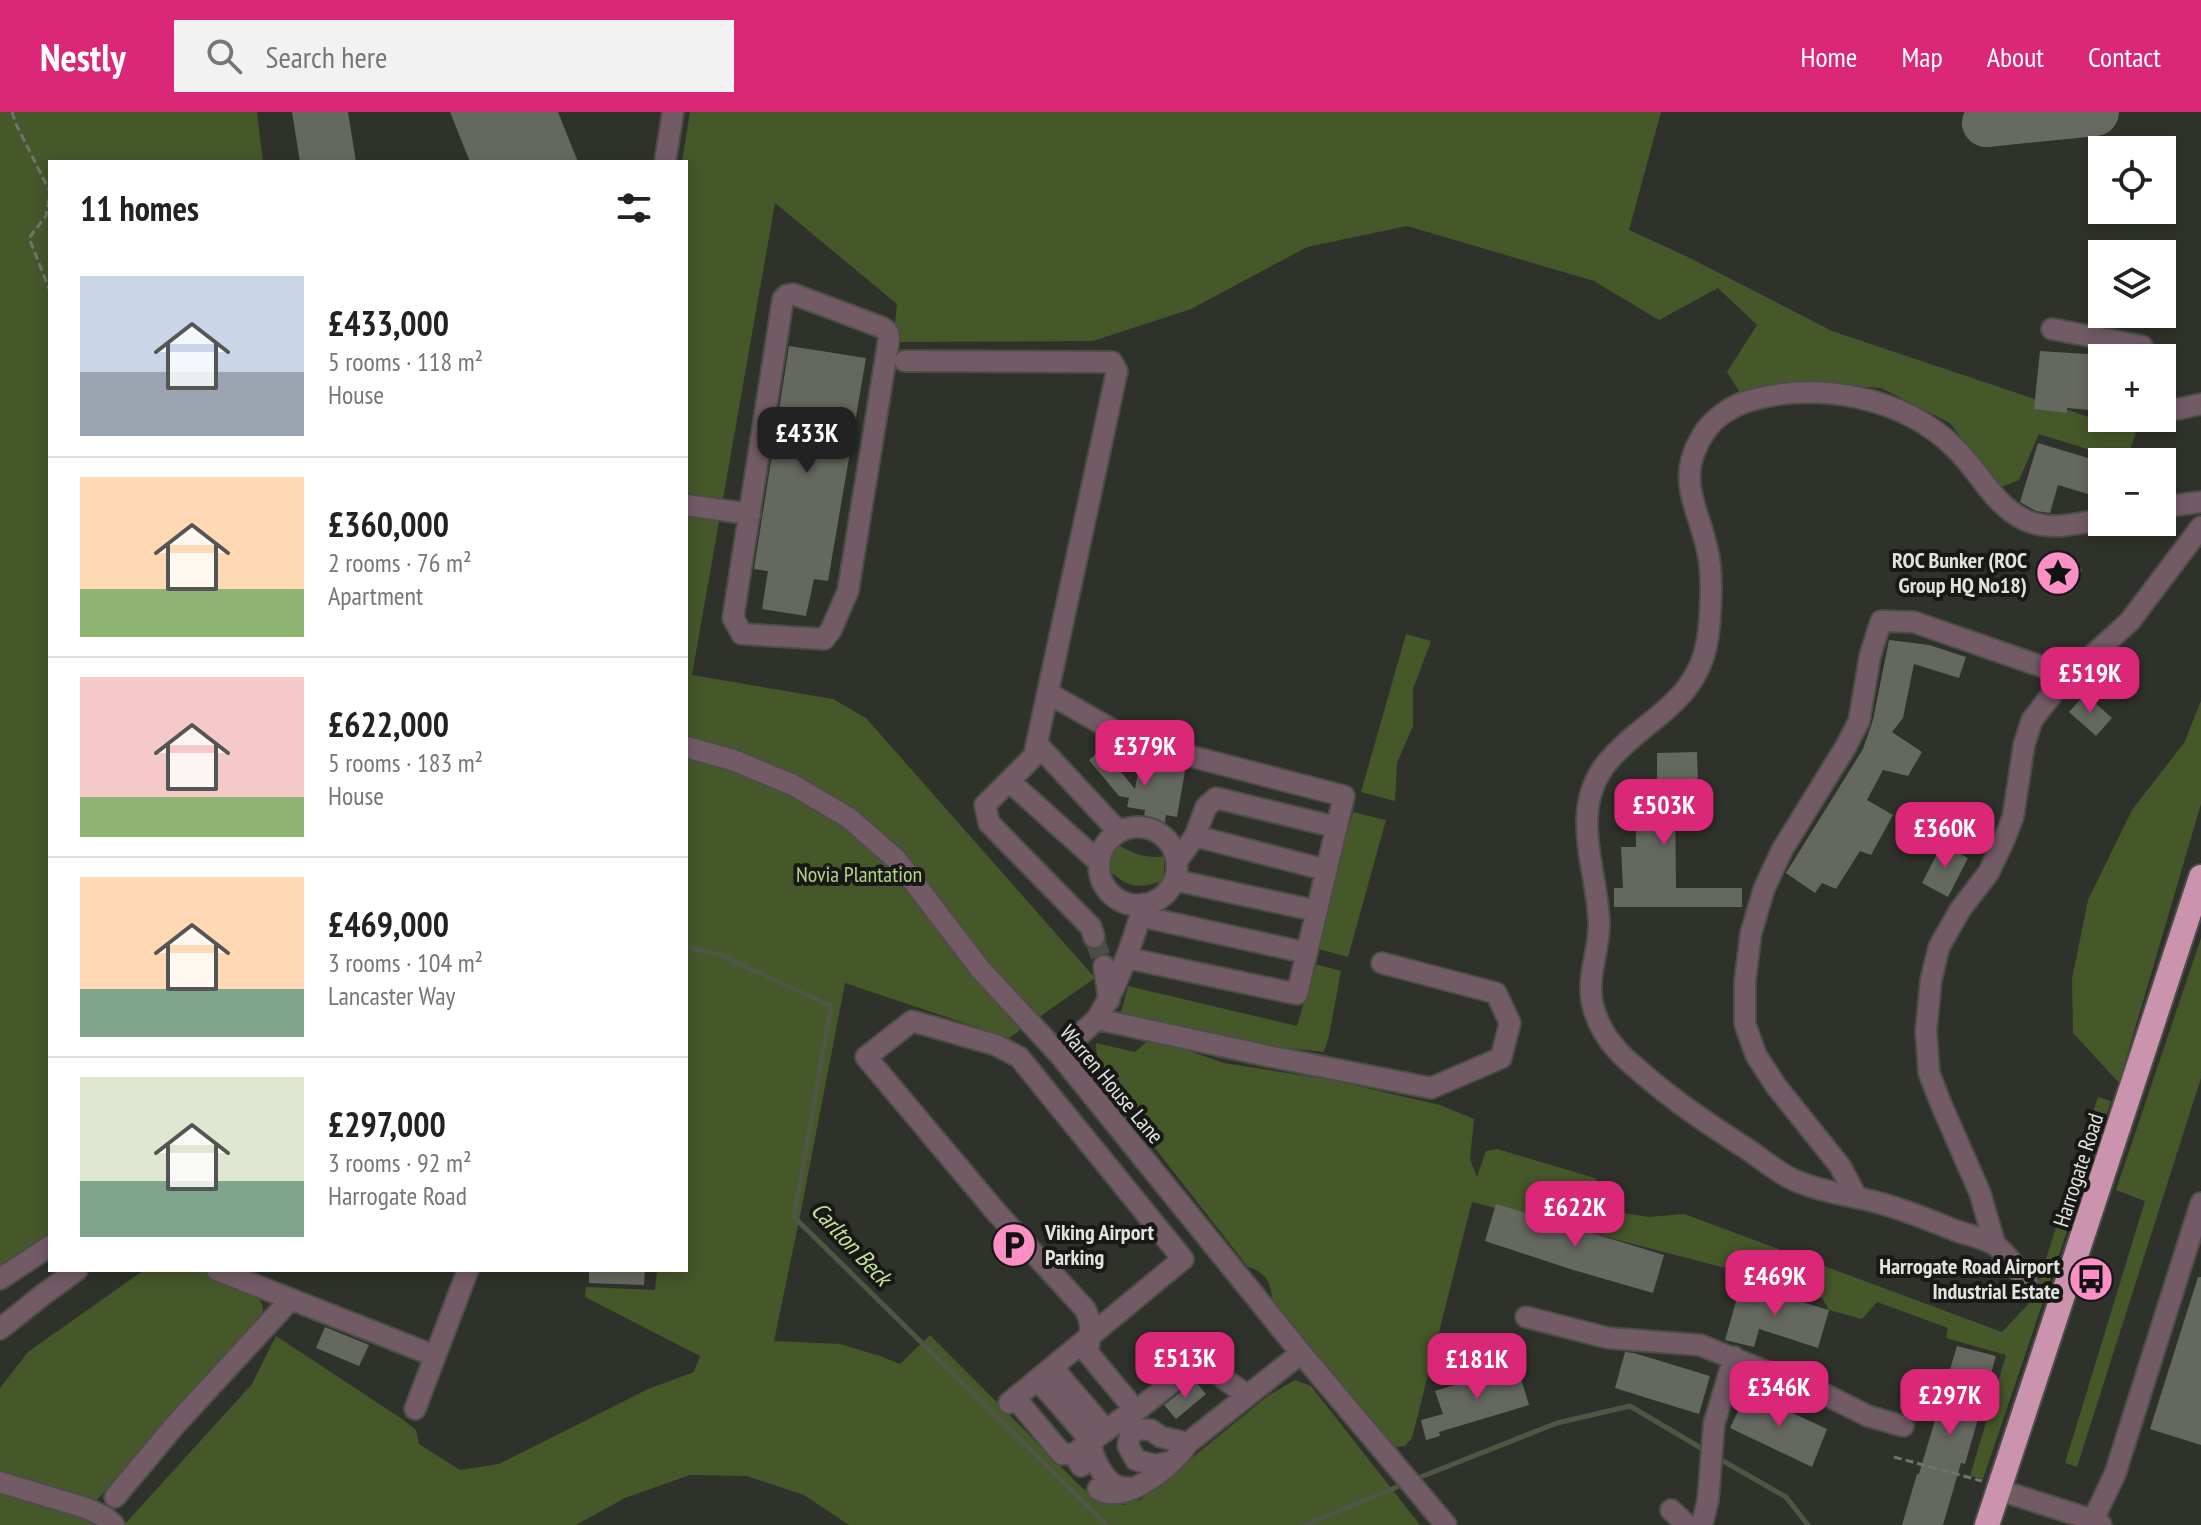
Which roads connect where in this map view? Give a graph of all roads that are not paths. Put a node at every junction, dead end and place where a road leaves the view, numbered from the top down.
1 (673, 112) edge
2 (665, 160) edge
3 (2052, 329) dead end
4 (2131, 344) edge
5 (905, 361) dead end
6 (2201, 404) edge
7 (2176, 409) edge
8 (2201, 502) edge
9 (2176, 504) edge
10 (688, 505) edge
11 (750, 514) junction
12 (2088, 522) edge
13 (2201, 527) edge
14 (2069, 676) junction
15 (1048, 693) junction
16 (688, 748) edge
17 (1035, 750) junction
18 (1009, 781) junction
19 (1336, 827) junction
20 (1119, 832) junction
21 (1195, 836) junction
22 (1099, 862) junction
23 (1175, 870) junction
24 (1326, 870) junction
25 (2201, 877) edge
26 (1142, 910) junction
27 (1317, 911) junction
28 (1094, 937) tunnel mouth
29 (1307, 953) junction
30 (1127, 958) junction
31 (1382, 963) dead end
32 (1104, 966) tunnel mouth
33 (1109, 1000) junction
34 (1097, 1019) junction
35 (1059, 1054) junction
36 (1857, 1198) junction
37 (2201, 1203) edge
38 (1995, 1245) junction
39 (48, 1247) edge
40 (74, 1272) edge
41 (222, 1272) edge
42 (467, 1272) edge
43 (0, 1279) edge
44 (2027, 1281) dead end
45 (291, 1299) junction
46 (1526, 1317) dead end
47 (0, 1329) edge
48 (1089, 1339) junction
49 (1301, 1353) junction
50 (435, 1356) junction
51 (1734, 1357) junction
52 (1031, 1386) junction
53 (1247, 1395) junction
54 (415, 1409) dead end
55 (1135, 1409) junction
56 (1903, 1426) dead end
57 (1188, 1443) junction
58 (1088, 1446) junction
59 (1170, 1462) junction
60 (0, 1482) edge
61 (1133, 1488) junction
62 (2000, 1488) junction
63 (1098, 1489) dead end
64 (115, 1497) dead end
65 (1671, 1510) dead end
66 (93, 1518) edge
67 (2093, 1523) edge
68 (114, 1525) edge
69 (1446, 1525) edge
70 (1687, 1525) edge
71 (1702, 1525) edge
72 (1987, 1525) edge

1 - 2 street
3 - 4 street
5 - 15 street
6 - 7 street
8 - 9 street
10 - 11 street
11 - 11 street
12 - 36 street
13 - 14 street
14 - 36 street
14 - 38 street
15 - 17 street
15 - 19 street
16 - 35 street, Warren House Lane
17 - 18 street
17 - 20 street
18 - 22 street
18 - 28 street
19 - 21 street
19 - 24 street
20 - 22 street
20 - 23 street
21 - 23 street
21 - 24 street
22 - 26 street
23 - 26 street
23 - 27 street
24 - 27 street
25 - 62 highway, Harrogate Road
26 - 29 street
26 - 30 street
27 - 29 street
29 - 30 street
30 - 33 street
31 - 34 street
32 - 33 street
33 - 34 street
34 - 35 street
35 - 49 street, Warren House Lane
36 - 38 street
37 - 67 street
38 - 44 street
39 - 43 street
40 - 47 street
41 - 45 street
42 - 50 street
45 - 50 street
45 - 64 street
46 - 51 street
48 - 48 street
48 - 52 street
48 - 55 street
49 - 53 street
49 - 69 street, Warren House Lane
50 - 54 street
51 - 56 street
51 - 71 street
52 - 58 street
52 - 58 street
53 - 55 street
53 - 57 street
55 - 58 street
57 - 59 street
57 - 59 street
58 - 61 street
59 - 61 street
60 - 66 street
61 - 63 street
62 - 67 street
62 - 72 highway, Harrogate Road
65 - 70 street
66 - 68 street

